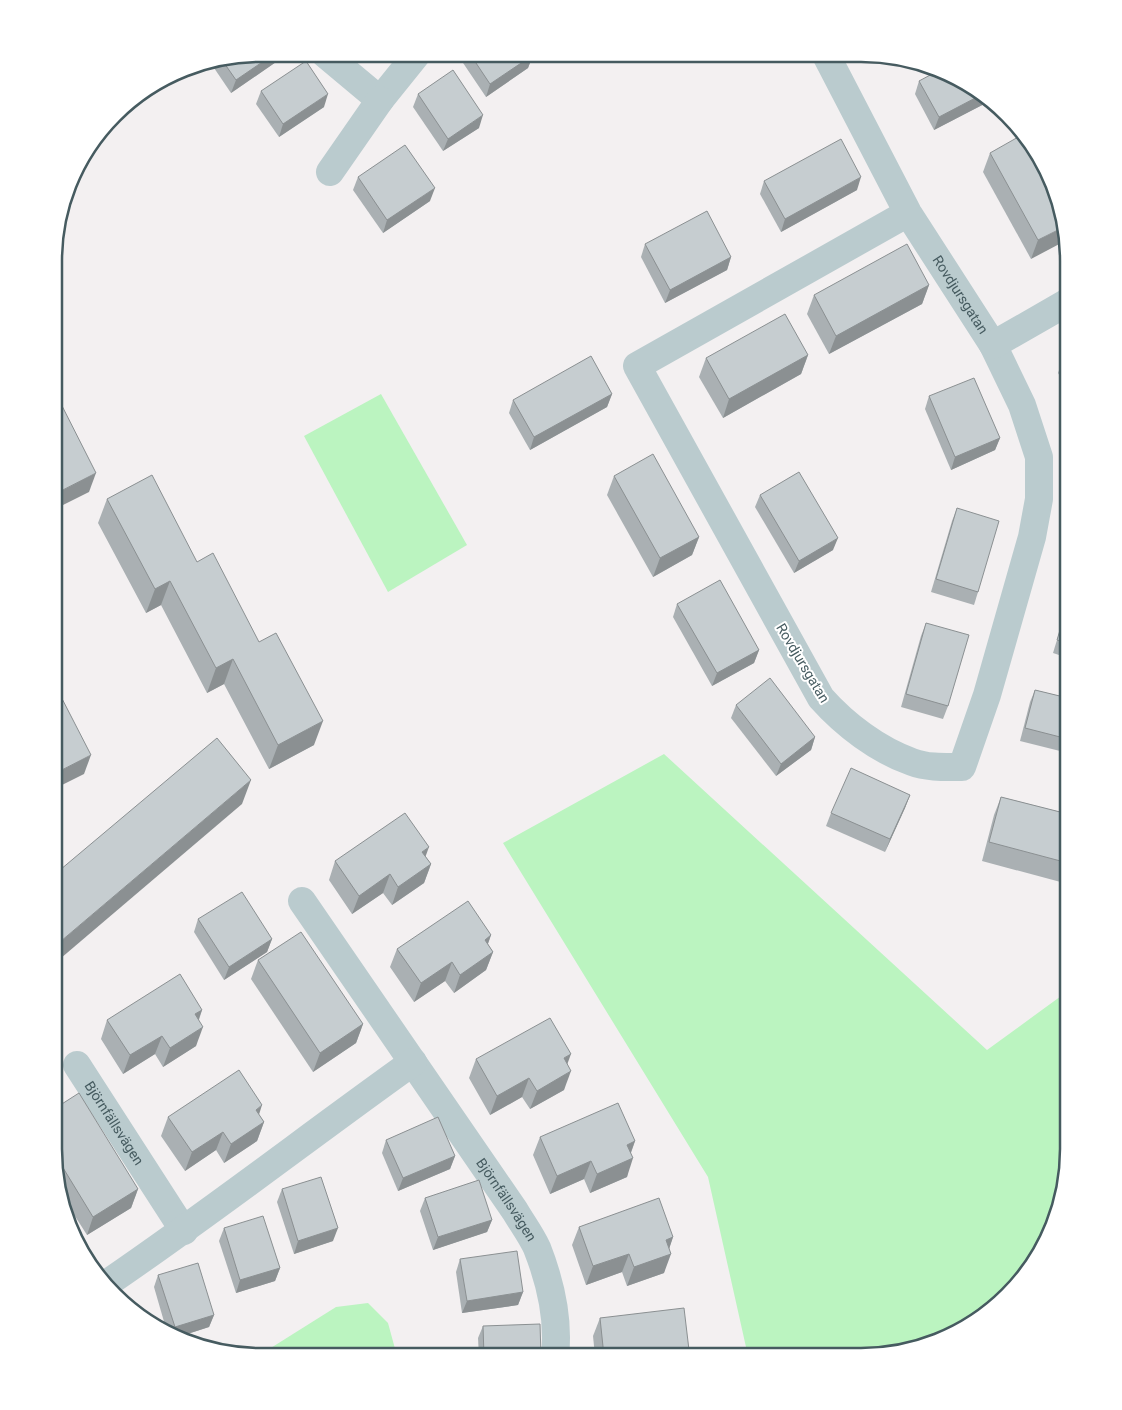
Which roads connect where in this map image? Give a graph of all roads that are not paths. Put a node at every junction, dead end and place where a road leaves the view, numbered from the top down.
1 (335, 62) edge
2 (411, 62) edge
3 (830, 62) edge
4 (380, 100) junction
5 (330, 172) dead end
6 (908, 213) junction
7 (1060, 307) edge
8 (993, 345) junction
9 (302, 901) dead end
10 (413, 1062) junction
11 (77, 1065) dead end
12 (184, 1231) junction
13 (112, 1280) edge
14 (556, 1348) edge

1 - 4 street
2 - 4 street
3 - 6 street, Rovdjursgatan
4 - 5 street
6 - 8 street, Rovdjursgatan
6 - 8 street, Rovdjursgatan
7 - 8 street
9 - 10 street, Björnfällsvägen
10 - 12 street
10 - 14 street, Björnfällsvägen
11 - 12 street, Björnfällsvägen
12 - 13 street

